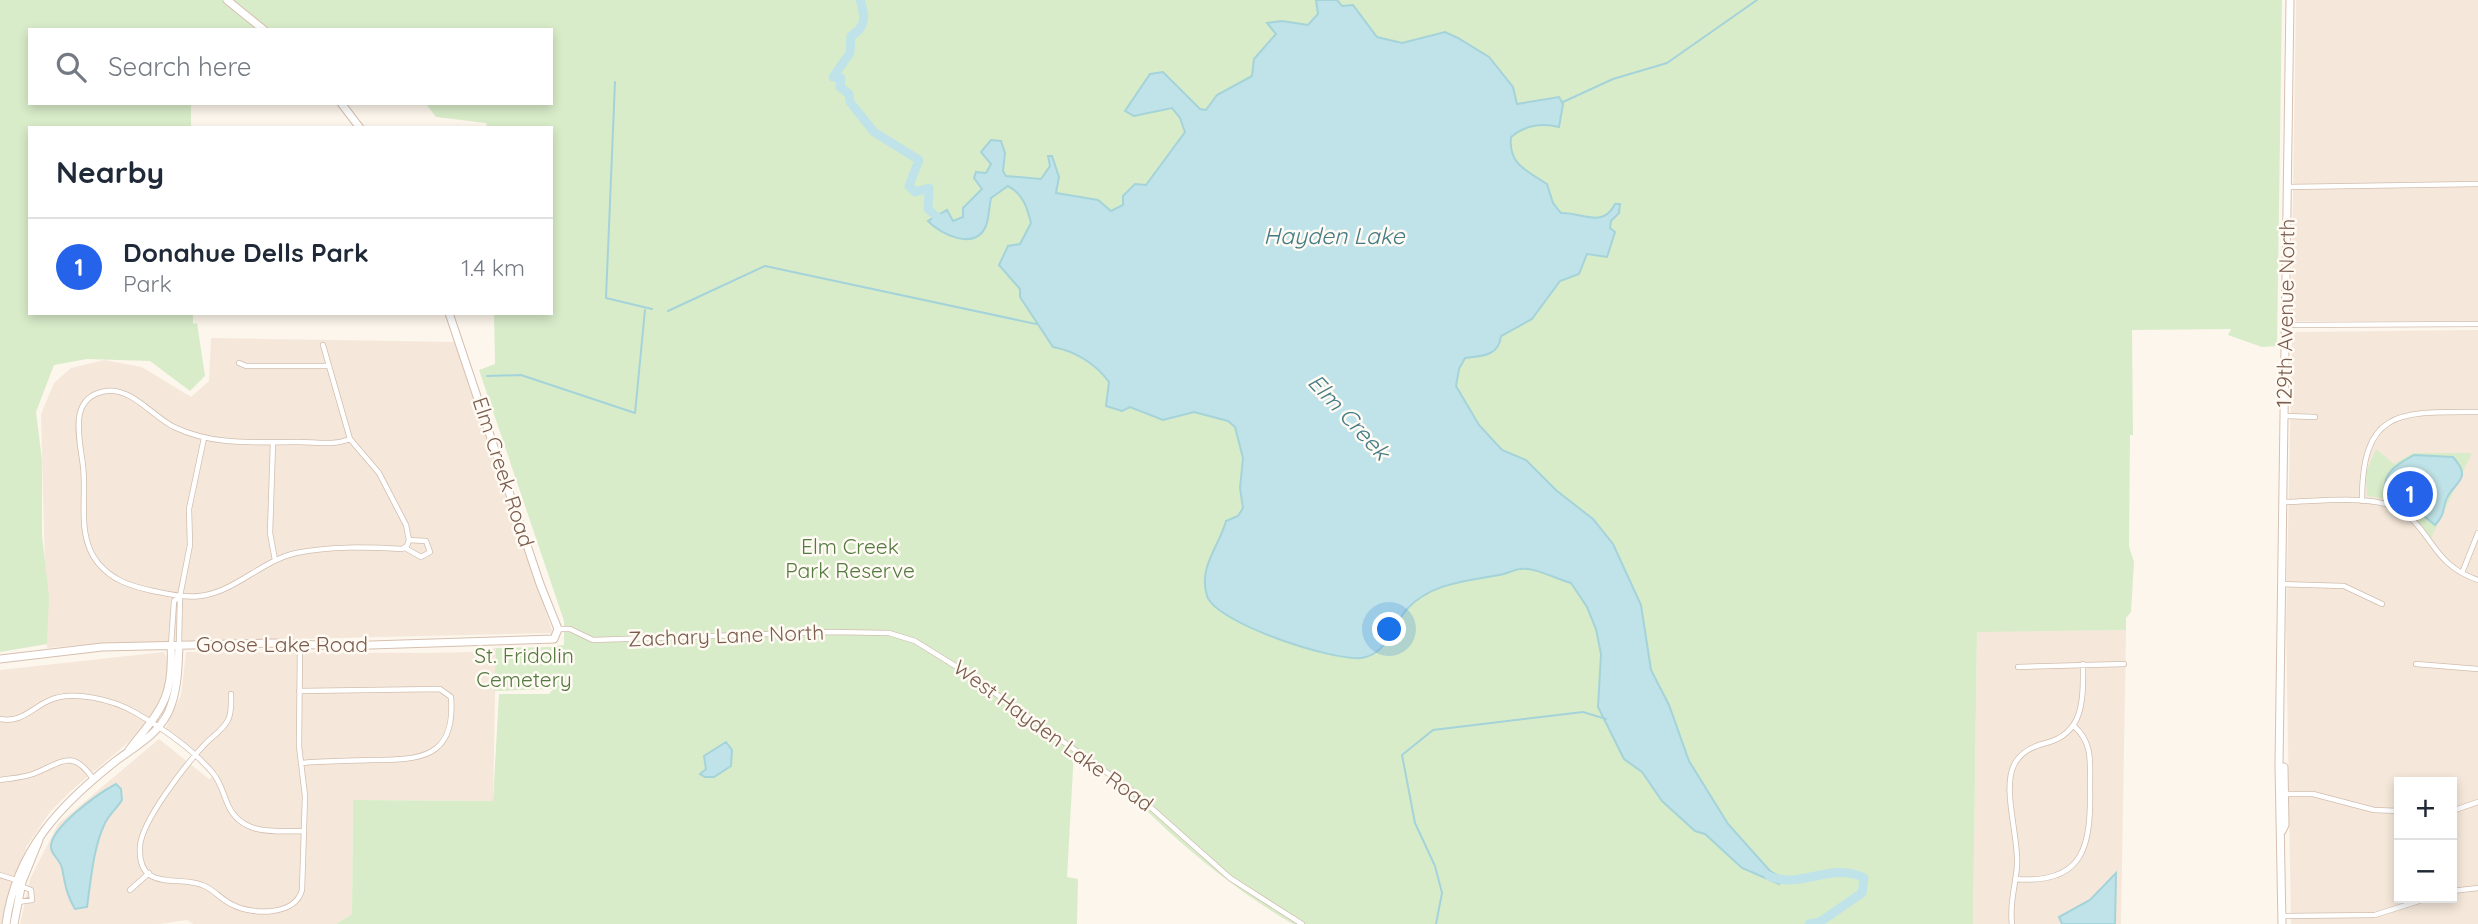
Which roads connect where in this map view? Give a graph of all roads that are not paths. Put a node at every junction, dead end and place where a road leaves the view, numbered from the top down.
1 (226, 0) edge
2 (2290, 0) edge
3 (261, 28) edge
4 (343, 105) edge
5 (358, 126) edge
6 (2478, 184) edge
7 (2288, 187) junction
8 (450, 315) edge
9 (2285, 324) junction
10 (2478, 324) edge
11 (323, 345) dead end
12 (239, 363) dead end
13 (328, 366) junction
14 (2478, 412) edge
15 (2284, 416) junction
16 (2315, 417) dead end
17 (204, 438) junction
18 (350, 439) junction
19 (273, 442) junction
20 (2362, 501) junction
21 (2283, 502) junction
22 (2478, 533) edge
23 (409, 540) junction
24 (405, 548) junction
25 (275, 560) junction
26 (2462, 573) junction
27 (2478, 580) edge
28 (2281, 584) junction
29 (180, 596) junction
30 (2382, 604) dead end
31 (558, 629) junction
32 (898, 634) joint
33 (175, 645) junction
34 (300, 645) junction
35 (0, 659) edge
36 (2083, 664) junction
37 (2124, 664) dead end
38 (2416, 664) dead end
39 (2018, 667) dead end
40 (2478, 669) edge
41 (299, 691) junction
42 (230, 694) dead end
43 (0, 719) edge
44 (155, 726) junction
45 (2074, 726) junction
46 (194, 757) junction
47 (2281, 758) junction
48 (301, 763) junction
49 (0, 779) edge
50 (93, 779) junction
51 (2284, 794) junction
52 (2478, 802) edge
53 (2457, 809) edge
54 (2394, 811) edge
55 (304, 831) junction
56 (2281, 832) junction
57 (149, 873) junction
58 (0, 875) edge
59 (2015, 879) junction
60 (20, 883) junction
61 (2478, 888) edge
62 (130, 890) dead end
63 (2457, 890) edge
64 (17, 902) junction
65 (2412, 903) edge
66 (2282, 920) edge
67 (6, 924) edge
68 (13, 924) edge
69 (1301, 924) edge
70 (2012, 924) edge

1 - 3 street
2 - 7 street, 129th Avenue North
4 - 5 street
6 - 7 street
7 - 9 street, 129th Avenue North
8 - 31 street, Elm Creek Road
9 - 10 street
9 - 15 street, 129th Avenue North
11 - 13 street
12 - 13 street
13 - 18 street
14 - 20 street
15 - 16 street
15 - 21 street, 129th Avenue North
17 - 19 street
17 - 29 street
17 - 29 street
18 - 19 street
18 - 23 street
19 - 25 street
20 - 21 street
20 - 26 street
21 - 28 street, 129th Avenue North
22 - 26 street
23 - 24 street
23 - 24 street
24 - 25 street
25 - 29 street
26 - 27 street
28 - 30 street
28 - 47 street, 129th Avenue North
29 - 33 street
31 - 32 street, Zachary Lane North
31 - 34 street, Goose Lake Road
32 - 69 street, West Hayden Lake Road
33 - 34 street, Goose Lake Road
33 - 35 street, Goose Lake Road
33 - 44 street
34 - 41 street
36 - 37 street
36 - 39 street
36 - 45 street
38 - 40 street
41 - 48 street
41 - 48 street
42 - 46 street
43 - 44 street
44 - 46 street
44 - 50 street
45 - 59 street
45 - 59 street
46 - 55 street
46 - 57 street
47 - 51 street
47 - 56 street
48 - 55 street
49 - 50 street
50 - 60 street
51 - 54 street
51 - 56 street
52 - 53 street
55 - 57 street
56 - 66 street
57 - 62 street
58 - 60 street
59 - 70 street
60 - 64 street
60 - 64 street
60 - 67 street
61 - 63 street
64 - 68 street
65 - 66 street

